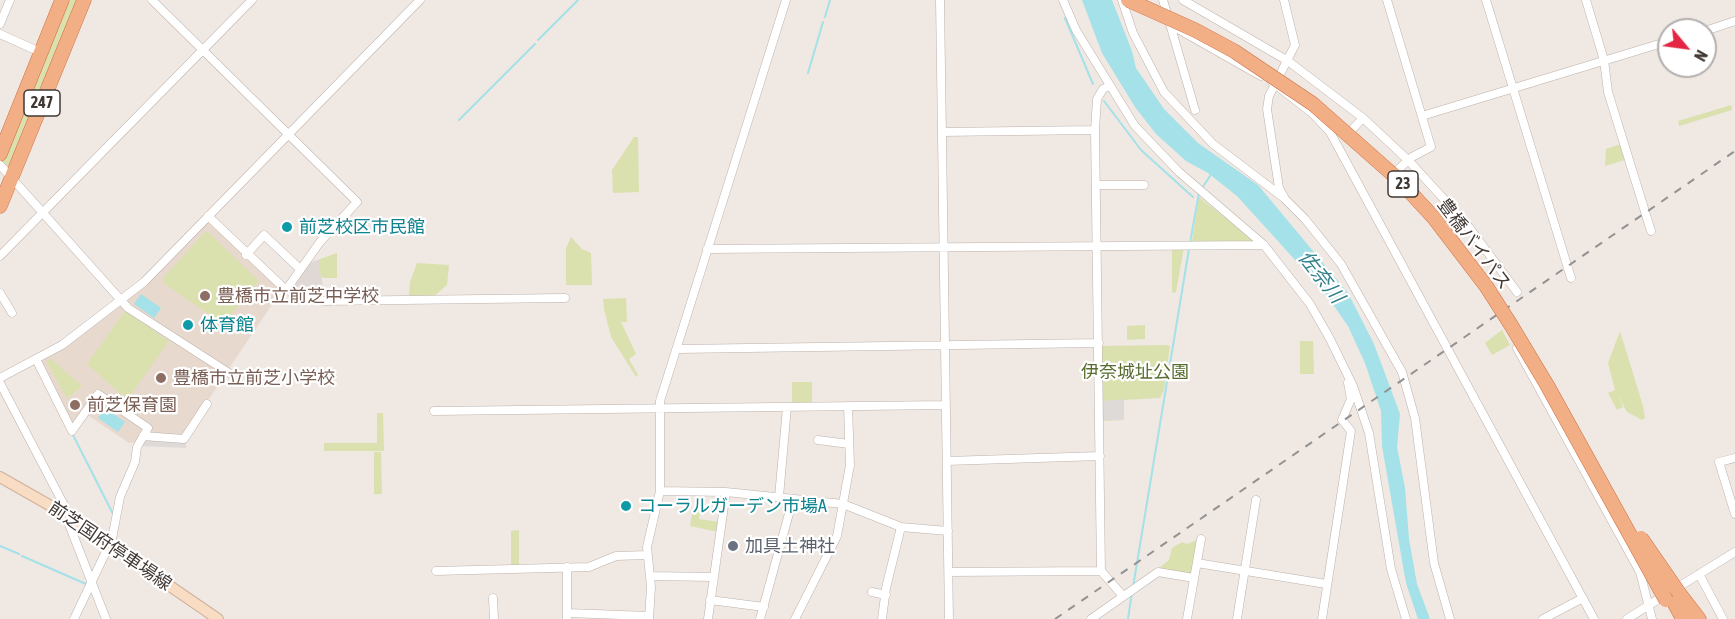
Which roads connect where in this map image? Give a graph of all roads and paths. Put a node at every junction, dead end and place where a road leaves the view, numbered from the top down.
1 (10, 0) edge
2 (62, 0) edge
3 (84, 0) edge
4 (152, 0) edge
5 (252, 0) edge
6 (420, 0) edge
7 (786, 0) edge
8 (940, 0) edge
9 (1063, 0) edge
10 (1122, 0) edge
11 (1128, 0) edge
12 (1140, 0) edge
13 (1163, 0) edge
14 (1183, 0) edge
15 (1284, 0) edge
16 (1387, 0) edge
17 (1486, 0) edge
18 (1586, 0) edge
19 (1735, 21) edge
20 (0, 24) edge
21 (1170, 24) junction
22 (1717, 26) edge
23 (0, 34) edge
24 (1657, 45) edge
25 (203, 51) junction
26 (40, 52) junction
27 (1604, 60) junction
28 (1288, 61) junction
29 (1274, 84) junction
30 (1109, 86) junction
31 (1514, 89) junction
32 (1195, 110) dead end
33 (1312, 113) junction
34 (1422, 116) junction
35 (1363, 118) junction
36 (1095, 130) junction
37 (942, 132) junction
38 (287, 133) junction
39 (1345, 137) junction
40 (0, 154) edge
41 (1409, 161) junction
42 (0, 165) edge
43 (12, 177) junction
44 (1389, 178) junction
45 (1096, 185) junction
46 (1144, 185) dead end
47 (1284, 198) junction
48 (0, 206) edge
49 (45, 214) junction
50 (208, 216) junction
51 (1651, 231) dead end
52 (1096, 245) junction
53 (1264, 245) junction
54 (944, 247) junction
55 (707, 249) junction
56 (246, 255) junction
57 (0, 256) edge
58 (300, 269) junction
59 (1571, 278) dead end
60 (286, 290) junction
61 (1517, 292) dead end
62 (0, 293) edge
63 (565, 298) dead end
64 (123, 300) junction
65 (12, 313) dead end
66 (1099, 343) junction
67 (945, 345) junction
68 (678, 349) junction
69 (36, 359) junction
70 (229, 373) dead end
71 (1346, 373) junction
72 (0, 378) edge
73 (0, 384) edge
74 (207, 405) dead end
75 (946, 405) junction
76 (848, 406) junction
77 (787, 407) junction
78 (659, 408) junction
79 (434, 411) dead end
80 (143, 436) junction
81 (818, 440) dead end
82 (849, 444) junction
83 (1100, 456) junction
84 (1735, 458) edge
85 (947, 461) junction
86 (0, 477) edge
87 (660, 491) junction
88 (726, 492) junction
89 (779, 496) junction
90 (793, 499) junction
91 (1256, 500) dead end
92 (843, 504) junction
93 (65, 514) junction
94 (1735, 514) edge
95 (901, 527) junction
96 (948, 531) junction
97 (1201, 539) dead end
98 (109, 545) junction
99 (1735, 552) edge
100 (647, 555) junction
101 (1197, 563) junction
102 (567, 567) junction
103 (436, 571) dead end
104 (1101, 571) junction
105 (949, 572) junction
106 (1245, 572) junction
107 (1699, 574) junction
108 (650, 576) junction
109 (713, 578) junction
110 (1194, 578) junction
111 (91, 581) junction
112 (1326, 584) junction
113 (872, 592) dead end
114 (886, 595) junction
115 (1123, 596) junction
116 (1672, 597) junction
117 (493, 598) dead end
118 (1583, 598) junction
119 (711, 600) junction
120 (764, 606) junction
121 (1647, 607) junction
122 (567, 616) edge
123 (649, 617) edge
124 (762, 618) edge
125 (74, 619) edge
126 (106, 619) edge
127 (218, 619) edge
128 (494, 619) edge
129 (708, 619) edge
130 (795, 619) edge
131 (882, 619) edge
132 (949, 619) edge
133 (1091, 619) edge
134 (1187, 619) edge
135 (1237, 619) edge
136 (1322, 619) edge
137 (1406, 619) edge
138 (1450, 619) edge
139 (1543, 619) edge
140 (1594, 619) edge
141 (1627, 619) edge
142 (1652, 619) edge
143 (1676, 619) edge
144 (1683, 619) edge
145 (1699, 619) edge
146 (1723, 619) edge

1 - 20 street
2 - 26 highway, 247
3 - 43 highway, 247
4 - 25 street
5 - 25 street
6 - 38 street
7 - 55 street
8 - 37 street
9 - 30 street
10 - 47 street
11 - 116 highway, 豊橋バイパス / 23, bridge
12 - 116 highway, 豊橋バイパス / 23, bridge
13 - 21 street
14 - 28 street
15 - 28 street
16 - 34 street
17 - 31 street
18 - 27 street
19 - 22 street
21 - 29 street
21 - 32 street
23 - 26 street
24 - 27 street
25 - 38 street
25 - 49 street
26 - 40 highway, 247
27 - 31 street
27 - 51 street
28 - 29 street
28 - 35 street
29 - 33 street
29 - 47 street
30 - 36 street
30 - 53 street
31 - 34 street
31 - 59 street
33 - 39 street
33 - 118 street
34 - 41 street
35 - 39 street
35 - 41 street
36 - 37 street
36 - 45 street
37 - 54 street
38 - 50 street
38 - 58 street
39 - 44 street
41 - 44 street
41 - 61 street
42 - 43 street
43 - 48 highway, 247
43 - 49 street
44 - 121 street
45 - 46 street
45 - 52 street
47 - 138 street
49 - 57 street
49 - 64 street
50 - 56 street
50 - 64 street
52 - 53 street
52 - 54 street
52 - 66 street
53 - 71 street
54 - 55 street
54 - 67 street
55 - 68 street
56 - 58 street
56 - 60 street
58 - 60 street
60 - 63 street
62 - 65 street
64 - 69 street
64 - 70 street
66 - 67 street
66 - 83 street
67 - 68 street
67 - 75 street
68 - 78 street
69 - 72 street
69 - 80 street
71 - 112 street
71 - 137 street
73 - 93 street
74 - 80 street
75 - 76 street
75 - 85 street
76 - 77 street
76 - 82 street
77 - 78 street
77 - 89 street
78 - 79 street
78 - 87 street
80 - 98 street
81 - 82 street
82 - 92 street
83 - 85 street
83 - 104 street
84 - 94 street
85 - 96 street
86 - 93 main road, 前芝国府停車場線
87 - 88 street
87 - 100 street
88 - 89 street
88 - 109 street
89 - 90 street
90 - 92 street
90 - 120 street
91 - 106 street
92 - 95 street
92 - 130 street
93 - 98 main road, 前芝国府停車場線
93 - 111 street
95 - 96 street
95 - 114 street
96 - 105 street
97 - 101 street
98 - 111 street
98 - 127 main road, 前芝国府停車場線
99 - 107 street
100 - 102 street
100 - 108 street
101 - 106 street
101 - 110 street
102 - 103 street
102 - 122 street
104 - 105 street
104 - 115 street
105 - 132 street
106 - 112 street
106 - 135 street
107 - 121 street
107 - 146 street
108 - 109 street
108 - 123 street
109 - 119 street
110 - 115 street
110 - 134 street
111 - 125 street
111 - 126 street
112 - 136 street
113 - 114 street
114 - 131 street
115 - 133 street
116 - 143 highway
116 - 144 highway, 豊橋バイパス / 23
116 - 145 highway
117 - 128 street
118 - 139 street
118 - 140 street
119 - 120 street
119 - 129 street
120 - 124 street
121 - 141 street
121 - 142 street
122 - 123 street

